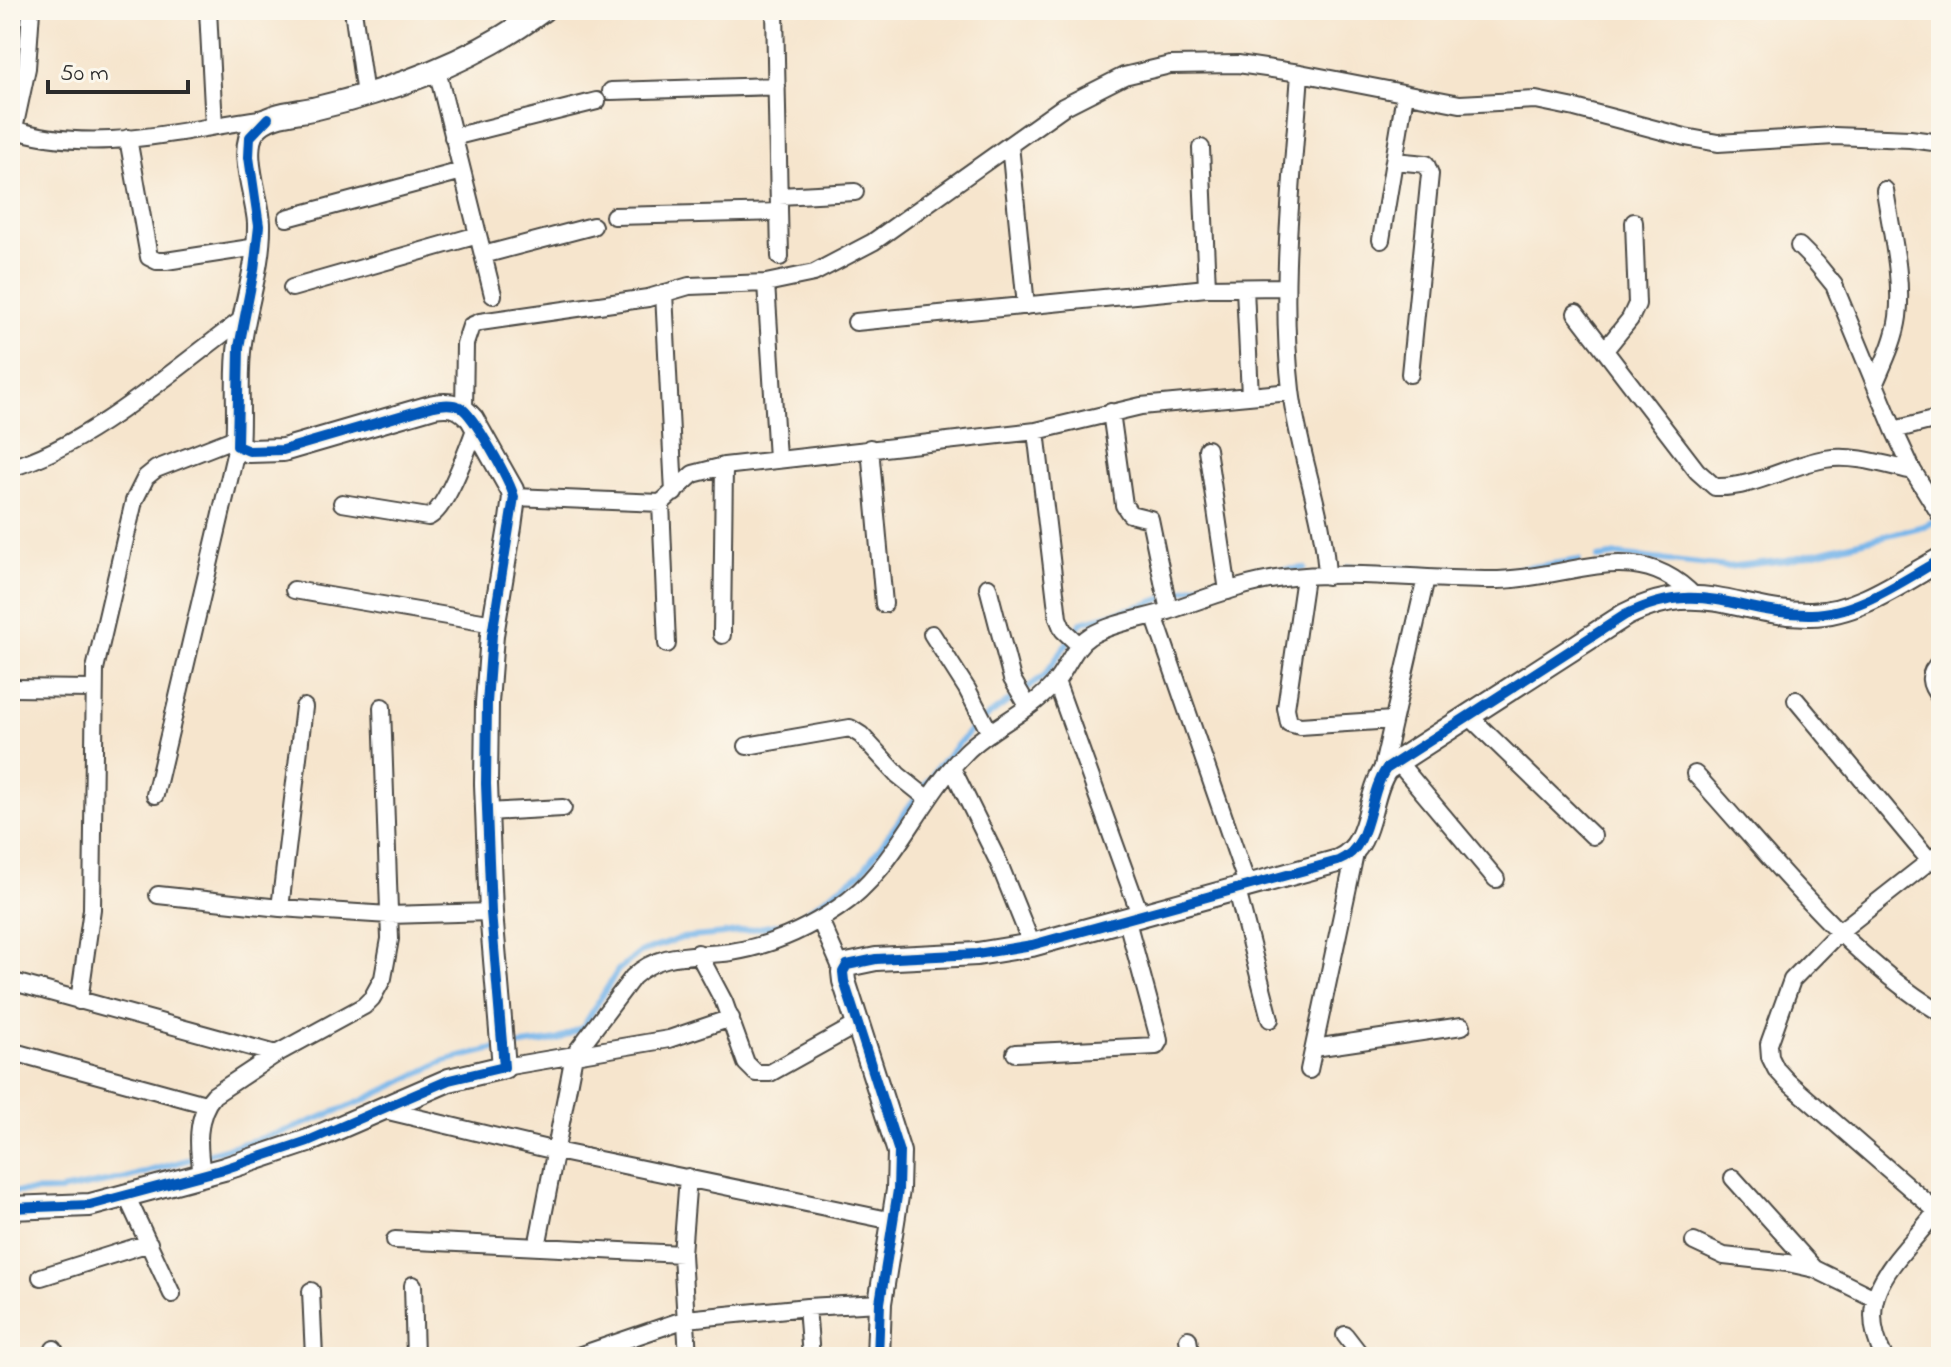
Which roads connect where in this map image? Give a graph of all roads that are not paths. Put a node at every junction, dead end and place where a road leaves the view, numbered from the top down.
1 (31, 10) edge
2 (208, 10) edge
3 (353, 10) edge
4 (543, 10) edge
5 (775, 10) edge
6 (437, 70) junction
7 (1300, 73) junction
8 (777, 86) junction
9 (611, 91) dead end
10 (1405, 94) junction
11 (365, 95) junction
12 (597, 101) dead end
13 (268, 118) junction
14 (214, 126) junction
15 (12, 128) edge
16 (453, 137) junction
17 (128, 138) junction
18 (1941, 143) edge
19 (1010, 145) junction
20 (1201, 148) dead end
21 (1394, 161) junction
22 (462, 171) junction
23 (1885, 190) dead end
24 (855, 192) dead end
25 (779, 204) junction
26 (614, 216) dead end
27 (287, 218) dead end
28 (1634, 222) dead end
29 (593, 226) dead end
30 (478, 235) junction
31 (1381, 240) dead end
32 (1799, 246) dead end
33 (257, 247) junction
34 (483, 255) junction
35 (780, 257) dead end
36 (766, 283) junction
37 (1286, 287) junction
38 (292, 288) dead end
39 (1207, 288) junction
40 (1245, 288) junction
41 (664, 293) junction
42 (493, 295) dead end
43 (1026, 306) junction
44 (1576, 313) dead end
45 (244, 318) junction
46 (856, 322) dead end
47 (1605, 350) junction
48 (1410, 374) dead end
49 (1875, 383) junction
50 (1291, 392) junction
51 (1250, 396) junction
52 (1111, 412) junction
53 (1941, 418) edge
54 (470, 419) junction
55 (1894, 430) junction
56 (1036, 431) junction
57 (237, 442) junction
58 (870, 448) junction
59 (1207, 449) dead end
60 (777, 458) junction
61 (724, 466) junction
62 (10, 468) edge
63 (1913, 471) junction
64 (514, 497) junction
65 (668, 498) junction
66 (342, 503) dead end
67 (1939, 513) edge
68 (1941, 559) edge
69 (1326, 568) junction
70 (1305, 577) junction
71 (1426, 578) junction
72 (1226, 581) junction
73 (988, 587) dead end
74 (294, 590) dead end
75 (1695, 597) junction
76 (884, 604) dead end
77 (1164, 606) junction
78 (494, 624) junction
79 (932, 634) dead end
80 (722, 635) dead end
81 (1074, 641) junction
82 (667, 644) dead end
83 (1941, 661) edge
84 (1056, 681) junction
85 (10, 688) edge
86 (93, 689) junction
87 (1023, 697) junction
88 (1941, 699) edge
89 (1796, 700) dead end
90 (304, 707) dead end
91 (382, 707) dead end
92 (1469, 716) junction
93 (1393, 720) junction
94 (985, 723) junction
95 (747, 746) dead end
96 (1397, 761) junction
97 (952, 768) junction
98 (1695, 774) dead end
99 (1380, 779) junction
100 (921, 794) junction
101 (155, 795) dead end
102 (563, 808) dead end
103 (487, 812) junction
104 (1593, 836) dead end
105 (1356, 849) junction
106 (1935, 856) edge
107 (1496, 879) dead end
108 (1243, 888) junction
109 (158, 895) dead end
110 (280, 908) junction
111 (491, 912) junction
112 (389, 915) junction
113 (1134, 919) junction
114 (820, 920) junction
115 (1839, 932) junction
116 (1032, 945) junction
117 (698, 953) junction
118 (843, 972) junction
119 (10, 981) edge
120 (79, 1001) junction
121 (1941, 1013) edge
122 (731, 1018) junction
123 (1270, 1019) dead end
124 (858, 1024) junction
125 (1462, 1026) dead end
126 (1314, 1048) junction
127 (10, 1051) edge
128 (1015, 1053) dead end
129 (276, 1054) junction
130 (502, 1055) junction
131 (574, 1055) junction
132 (1309, 1070) dead end
133 (205, 1104) junction
134 (384, 1110) junction
135 (556, 1151) junction
136 (201, 1162) junction
137 (688, 1177) junction
138 (1733, 1178) dead end
139 (126, 1195) junction
140 (10, 1208) edge
141 (1939, 1211) edge
142 (893, 1221) junction
143 (395, 1240) dead end
144 (1694, 1242) dead end
145 (149, 1243) junction
146 (537, 1247) junction
147 (682, 1254) junction
148 (1815, 1269) junction
149 (41, 1277) dead end
150 (413, 1285) dead end
151 (311, 1291) dead end
152 (172, 1294) dead end
153 (1874, 1298) junction
154 (880, 1303) junction
155 (807, 1307) junction
156 (686, 1319) junction
157 (1345, 1335) dead end
158 (1188, 1339) dead end
159 (1941, 1354) edge
160 (314, 1357) edge
161 (415, 1357) edge
162 (575, 1357) edge
163 (688, 1357) edge
164 (811, 1357) edge
165 (878, 1357) edge
166 (1191, 1357) edge
167 (1362, 1357) edge
168 (1884, 1357) edge
169 (1935, 1357) edge

1 - 15 street
2 - 14 street
3 - 11 street
4 - 6 street
5 - 8 street
6 - 11 street
6 - 16 street
7 - 10 street
7 - 19 street
7 - 37 street
8 - 9 street
8 - 25 street
10 - 18 street
10 - 21 street
11 - 13 street
12 - 16 street
13 - 14 street
13 - 33 street
14 - 17 street
15 - 17 street
16 - 22 street
17 - 33 street
19 - 36 street
19 - 43 street
20 - 39 street
21 - 31 street
21 - 48 street
22 - 27 street
22 - 30 street
23 - 49 street
24 - 25 street
25 - 26 street
25 - 35 street
28 - 47 street
29 - 34 street
30 - 34 street
30 - 38 street
32 - 49 street
33 - 45 street
34 - 42 street
36 - 41 street
36 - 60 street
37 - 40 street
37 - 50 street
39 - 40 street
39 - 43 street
40 - 51 street
41 - 54 street
41 - 65 street
43 - 46 street
44 - 47 street
45 - 57 street
45 - 62 street
47 - 63 street
49 - 55 street
50 - 51 street
50 - 69 street
51 - 52 street
52 - 56 street
52 - 77 street
53 - 55 street
54 - 57 street
54 - 64 street
54 - 66 street
55 - 63 street
56 - 58 street
56 - 81 street
57 - 86 street
57 - 101 street
58 - 60 street
58 - 76 street
59 - 72 street
60 - 61 street
61 - 65 street
61 - 80 street
63 - 67 street
64 - 65 street
64 - 78 street
65 - 82 street
68 - 75 street
69 - 70 street
69 - 71 street
70 - 72 street
70 - 93 street
71 - 75 street
71 - 93 street
72 - 77 street
73 - 87 street
74 - 78 street
75 - 92 street
77 - 81 street
77 - 108 street
78 - 103 street
79 - 94 street
81 - 84 street
83 - 88 street
84 - 87 street
84 - 113 street
85 - 86 street
86 - 120 street
87 - 94 street
89 - 106 street
90 - 110 street
91 - 112 street
92 - 96 street
92 - 104 street
93 - 99 street
94 - 97 street
95 - 100 street
96 - 99 street
96 - 107 street
97 - 100 street
97 - 116 street
98 - 115 street
99 - 105 street
100 - 114 street
102 - 103 street
103 - 111 street
105 - 108 street
105 - 126 street
106 - 115 street
108 - 113 street
108 - 123 street
109 - 110 street
110 - 112 street
111 - 112 street
111 - 130 street
112 - 129 street
113 - 116 street
113 - 128 street
114 - 117 street
114 - 118 street
115 - 121 street
115 - 141 street
116 - 118 street
117 - 122 street
117 - 131 street
118 - 124 street
119 - 120 street
120 - 129 street
122 - 124 street
122 - 131 street
124 - 142 street
125 - 126 street
126 - 132 street
127 - 133 street
129 - 133 street
130 - 131 street
130 - 134 street
131 - 135 street
133 - 136 street
134 - 135 street
134 - 136 street
135 - 137 street
135 - 146 street
136 - 139 street
137 - 142 street
137 - 147 street
138 - 148 street
139 - 140 street
139 - 145 street
141 - 153 street
142 - 154 street
143 - 146 street
144 - 148 street
145 - 149 street
145 - 152 street
146 - 147 street
147 - 156 street
148 - 153 street
150 - 161 street
151 - 160 street
153 - 168 street
154 - 155 street
154 - 165 street
155 - 156 street
155 - 164 street
156 - 162 street
156 - 163 street
157 - 167 street
158 - 166 street
159 - 169 street

